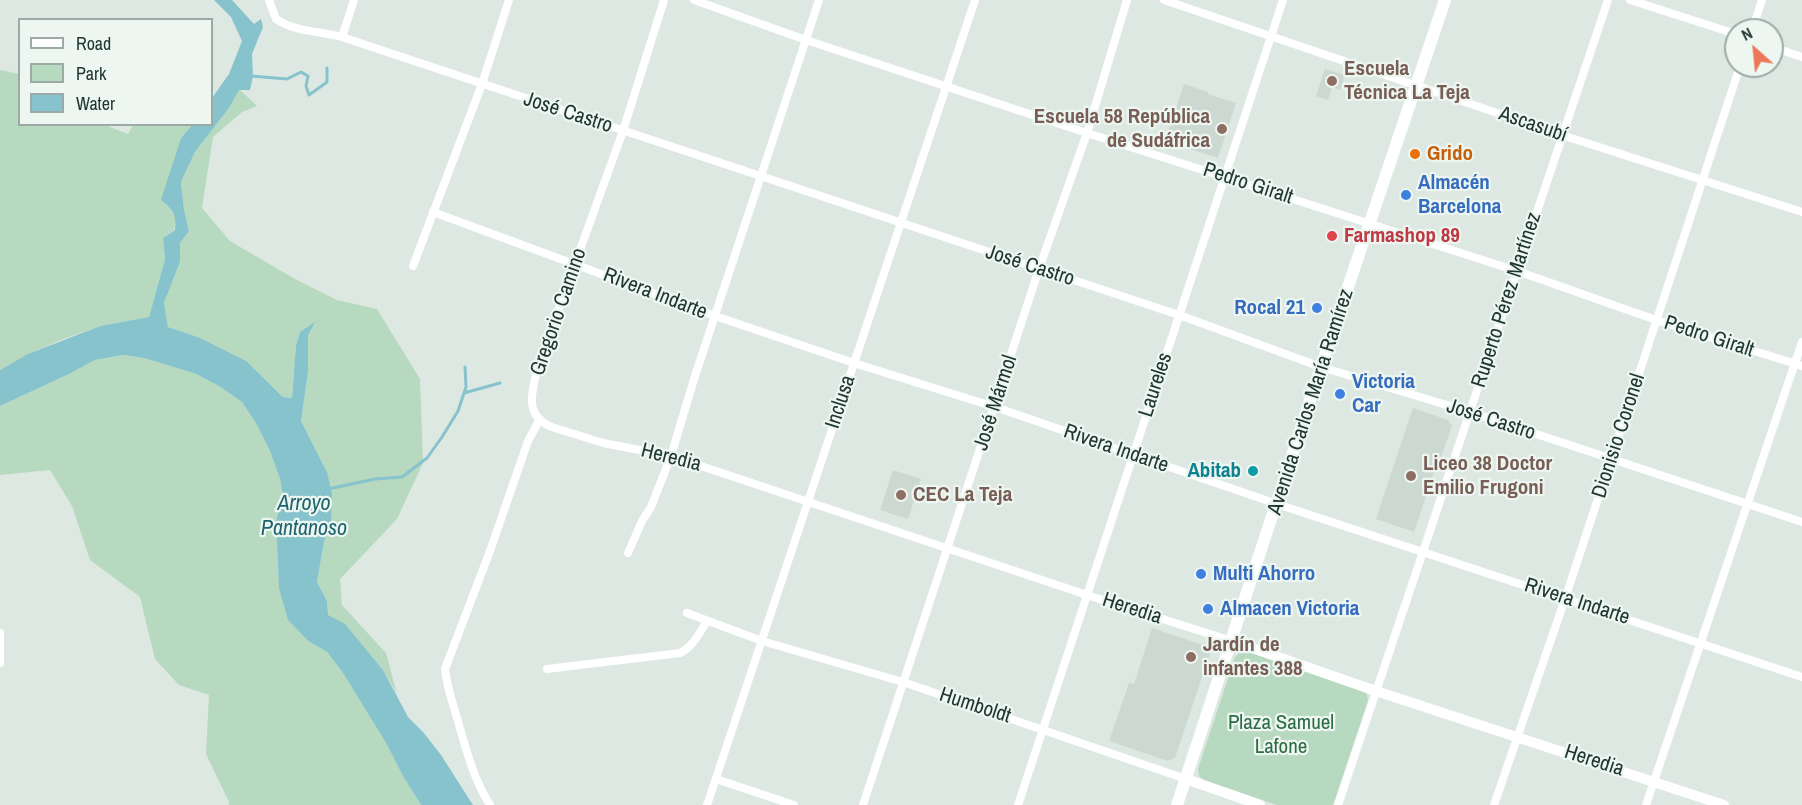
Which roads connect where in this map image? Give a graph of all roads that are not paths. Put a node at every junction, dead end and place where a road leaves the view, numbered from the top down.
1 (269, 0) edge
2 (354, 0) edge
3 (509, 0) edge
4 (664, 0) edge
5 (694, 0) edge
6 (819, 0) edge
7 (975, 0) edge
8 (1127, 0) edge
9 (1164, 0) edge
10 (1283, 0) edge
11 (1445, 0) edge
12 (1608, 0) edge
13 (1630, 0) edge
14 (1762, 0) edge
15 (1756, 18) edge
16 (1724, 30) edge
17 (1272, 36) junction
18 (342, 37) junction
19 (806, 40) junction
20 (1784, 51) edge
21 (1802, 57) edge
22 (1736, 78) edge
23 (482, 84) junction
24 (946, 86) junction
25 (1417, 86) junction
26 (622, 131) junction
27 (1087, 134) junction
28 (1562, 135) junction
29 (761, 177) junction
30 (1224, 177) junction
31 (1703, 180) junction
32 (433, 212) junction
33 (1802, 212) edge
34 (901, 223) junction
35 (1371, 224) junction
36 (576, 264) junction
37 (413, 266) dead end
38 (1039, 269) junction
39 (1517, 271) junction
40 (1179, 315) junction
41 (715, 316) junction
42 (1656, 320) junction
43 (1802, 342) edge
44 (854, 363) junction
45 (1798, 365) edge
46 (1322, 366) junction
47 (994, 407) junction
48 (1470, 412) junction
49 (540, 419) junction
50 (671, 456) junction
51 (1133, 456) junction
52 (1611, 459) junction
53 (808, 501) junction
54 (1277, 504) junction
55 (1747, 504) junction
56 (1802, 522) edge
57 (947, 547) junction
58 (1423, 552) junction
59 (628, 553) dead end
60 (1087, 595) junction
61 (1565, 599) junction
62 (687, 614) dead end
63 (707, 621) junction
64 (0, 633) edge
65 (762, 641) junction
66 (1232, 641) junction
67 (1701, 643) junction
68 (0, 663) edge
69 (547, 669) dead end
70 (1802, 677) edge
71 (903, 682) junction
72 (1376, 690) junction
73 (1043, 729) junction
74 (1517, 736) junction
75 (716, 779) junction
76 (1186, 779) junction
77 (1654, 781) junction
78 (490, 805) edge
79 (707, 805) edge
80 (794, 805) edge
81 (863, 805) edge
82 (1018, 805) edge
83 (1177, 805) edge
84 (1260, 805) edge
85 (1338, 805) edge
86 (1494, 805) edge
87 (1647, 805) edge
88 (1724, 805) edge

1 - 18 street, José Castro
2 - 18 street
3 - 23 street
4 - 26 street, Gregorio Camino
5 - 19 street, Pedro Giralt
6 - 19 street
7 - 24 street, Inclusa
8 - 27 street, José Mármol
9 - 17 street, Ascasubí
10 - 17 street, Laureles
11 - 25 main road, Avenida Carlos María Ramírez
12 - 28 street, Ruperto Pérez Martínez
13 - 16 street
14 - 15 street
17 - 25 street, Ascasubí
17 - 30 street, Laureles
18 - 23 street, José Castro
19 - 24 street, Pedro Giralt
19 - 29 street
20 - 21 street
22 - 31 street, Dionisio Coronel
23 - 26 street, José Castro
23 - 32 street
24 - 27 street, Pedro Giralt
24 - 34 street, Inclusa
25 - 28 street, Ascasubí
25 - 35 main road, Avenida Carlos María Ramírez
26 - 29 street, José Castro
26 - 36 street, Gregorio Camino
27 - 30 street, Pedro Giralt
27 - 38 street, José Mármol
28 - 31 street, Ascasubí
28 - 39 street, Ruperto Pérez Martínez
29 - 34 street, José Castro
29 - 41 street
30 - 35 street, Pedro Giralt
30 - 40 street, Laureles
31 - 33 street, Ascasubí
31 - 42 street, Dionisio Coronel
32 - 36 street, Rivera Indarte
32 - 37 street
34 - 38 street, José Castro
34 - 44 street, Inclusa
35 - 39 street, Pedro Giralt
35 - 46 main road, Avenida Carlos María Ramírez
36 - 41 street, Rivera Indarte
36 - 49 street, Gregorio Camino
38 - 40 street, José Castro
38 - 47 street, José Mármol
39 - 42 street, Pedro Giralt
39 - 48 street, Ruperto Pérez Martínez
40 - 46 street, José Castro
40 - 51 street, Laureles
41 - 44 street, Rivera Indarte
41 - 50 street
42 - 45 street, Pedro Giralt
42 - 52 street, Dionisio Coronel
43 - 45 street
44 - 47 street, Rivera Indarte
44 - 53 street, Inclusa
45 - 55 street
46 - 48 street, José Castro
46 - 54 main road, Avenida Carlos María Ramírez
47 - 51 street, Rivera Indarte
47 - 57 street, José Mármol
48 - 52 street, José Castro
48 - 58 street, Ruperto Pérez Martínez
49 - 50 street, Heredia
49 - 78 street
50 - 53 street, Heredia
50 - 59 street
51 - 54 street, Rivera Indarte
51 - 60 street, Laureles
52 - 55 street, José Castro
52 - 61 street, Dionisio Coronel
53 - 57 street, Heredia
53 - 65 street, Inclusa
54 - 58 street, Rivera Indarte
54 - 66 main road, Avenida Carlos María Ramírez
55 - 56 street, José Castro
55 - 67 street
57 - 60 street, Heredia
57 - 71 street, José Mármol
58 - 61 street, Rivera Indarte
58 - 72 street, Ruperto Pérez Martínez
60 - 66 street, Heredia
60 - 73 street, Laureles
61 - 67 street, Rivera Indarte
61 - 74 street, Dionisio Coronel
62 - 63 street, Humboldt
63 - 65 street, Humboldt
63 - 69 street
64 - 68 street
65 - 71 street, Humboldt
65 - 75 street, Inclusa
66 - 72 street, Heredia
66 - 76 main road, Avenida Carlos María Ramírez
67 - 70 street, Rivera Indarte
67 - 77 street
71 - 73 street, Humboldt
71 - 81 street, José Mármol
72 - 74 street, Heredia
72 - 85 street, Ruperto Pérez Martínez
73 - 76 street, Humboldt
73 - 82 street, Laureles
74 - 77 street, Heredia
74 - 86 street, Dionisio Coronel
75 - 79 street, Inclusa
75 - 80 street
76 - 83 main road, Avenida Carlos María Ramírez
76 - 84 street, Humboldt
77 - 87 street
77 - 88 street, Heredia

